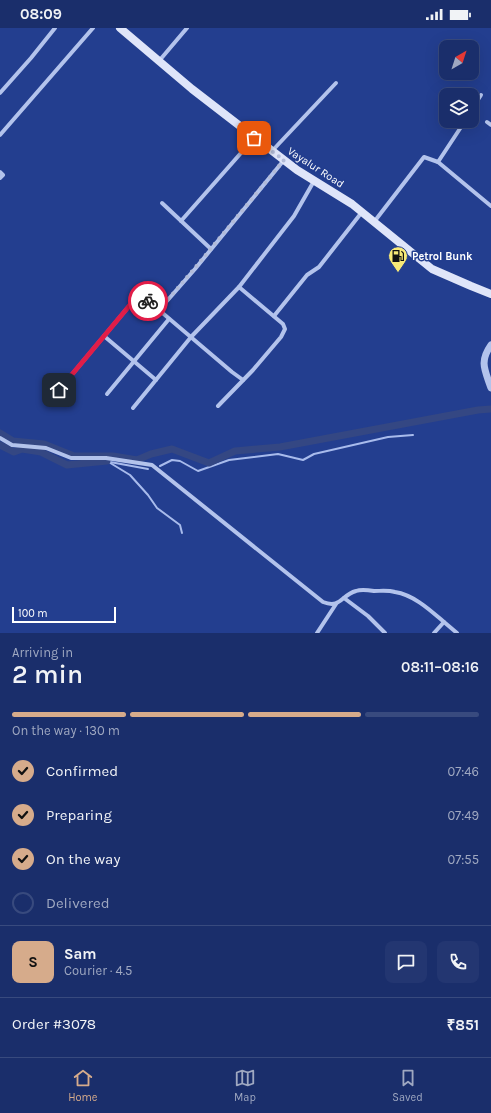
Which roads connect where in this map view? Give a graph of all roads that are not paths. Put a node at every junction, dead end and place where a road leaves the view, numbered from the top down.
1 (56, 28) edge
2 (92, 28) edge
3 (120, 28) edge
4 (187, 28) edge
5 (159, 61) junction
6 (336, 83) dead end
7 (0, 93) edge
8 (481, 95) dead end
9 (479, 98) edge
10 (487, 122) dead end
11 (491, 125) edge
12 (460, 128) edge
13 (0, 134) edge
14 (254, 138) junction
15 (272, 151) junction
16 (284, 160) junction
17 (438, 162) junction
18 (0, 172) edge
19 (0, 178) edge
20 (314, 181) junction
21 (162, 203) dead end
22 (491, 206) edge
23 (362, 212) junction
24 (181, 220) junction
25 (374, 222) junction
26 (211, 249) junction
27 (239, 287) junction
28 (491, 294) edge
29 (159, 310) junction
30 (274, 316) junction
31 (169, 319) junction
32 (104, 336) junction
33 (191, 337) junction
34 (491, 345) edge
35 (134, 361) junction
36 (156, 380) junction
37 (243, 380) junction
38 (491, 388) edge
39 (59, 390) dead end
40 (107, 394) dead end
41 (218, 406) dead end
42 (133, 408) dead end
43 (0, 438) edge
44 (344, 598) junction
45 (336, 604) junction
46 (444, 622) junction
47 (317, 633) edge
48 (385, 633) edge
49 (434, 633) edge
50 (457, 633) edge

1 - 7 street
2 - 13 street
3 - 5 main road, Vayalur Road
4 - 5 street
5 - 14 main road, Vayalur Road
6 - 15 street
8 - 9 street
10 - 11 street
12 - 17 street
14 - 15 main road, Vayalur Road
14 - 24 street
15 - 16 main road, Vayalur Road
16 - 20 main road, Vayalur Road
16 - 26 street
17 - 22 street
17 - 25 street
18 - 19 street
20 - 23 main road, Vayalur Road
20 - 27 street
21 - 24 street
23 - 25 main road, Vayalur Road
23 - 30 street
24 - 26 street
25 - 28 main road, Vayalur Road
26 - 29 street
27 - 30 street
27 - 33 street
29 - 31 street
29 - 32 street
30 - 37 street
31 - 33 street
31 - 35 street
32 - 35 street
32 - 39 street
33 - 36 street
33 - 37 street
34 - 38 street
35 - 36 street
35 - 40 street
36 - 42 street
37 - 41 street
43 - 45 street
44 - 45 street
44 - 46 street
44 - 48 street
45 - 47 street
46 - 49 street
46 - 50 street

